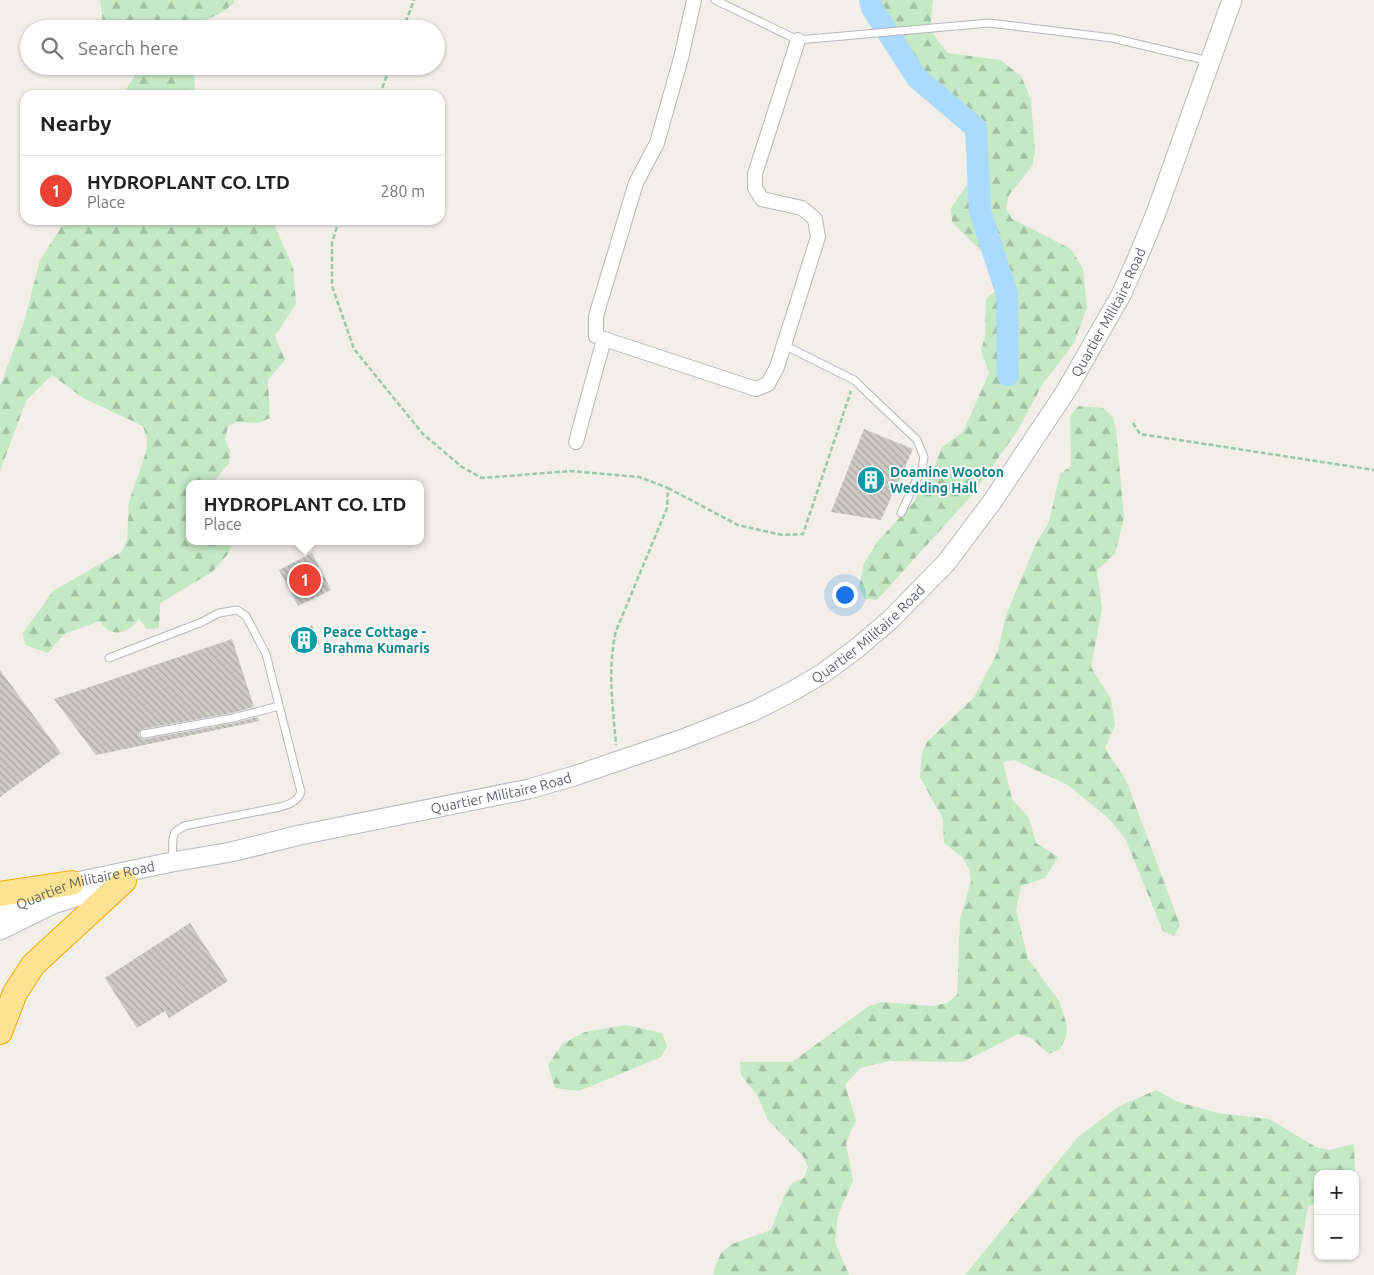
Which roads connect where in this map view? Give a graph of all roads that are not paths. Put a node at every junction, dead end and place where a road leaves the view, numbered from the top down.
1 (694, 0) edge
2 (715, 0) edge
3 (1232, 0) edge
4 (798, 40) junction
5 (1209, 61) junction
6 (604, 339) junction
7 (784, 345) junction
8 (576, 442) dead end
9 (901, 513) dead end
10 (109, 658) dead end
11 (279, 706) junction
12 (144, 734) dead end
13 (172, 862) junction
14 (124, 881) junction
15 (72, 883) junction
16 (0, 894) edge
17 (0, 912) edge
18 (0, 930) edge
19 (0, 1032) edge

1 - 6 street
2 - 4 lane
3 - 5 main road, Quartier Militaire Road
4 - 5 lane
4 - 7 street
5 - 13 main road, Quartier Militaire Road
6 - 7 street
6 - 8 street
7 - 9 lane
10 - 11 lane
11 - 12 lane
11 - 13 lane
13 - 14 main road, Quartier Militaire Road
13 - 15 main road, Quartier Militaire Road
14 - 18 main road, Quartier Militaire Road
14 - 19 highway
15 - 16 highway
15 - 17 main road, Quartier Militaire Road

